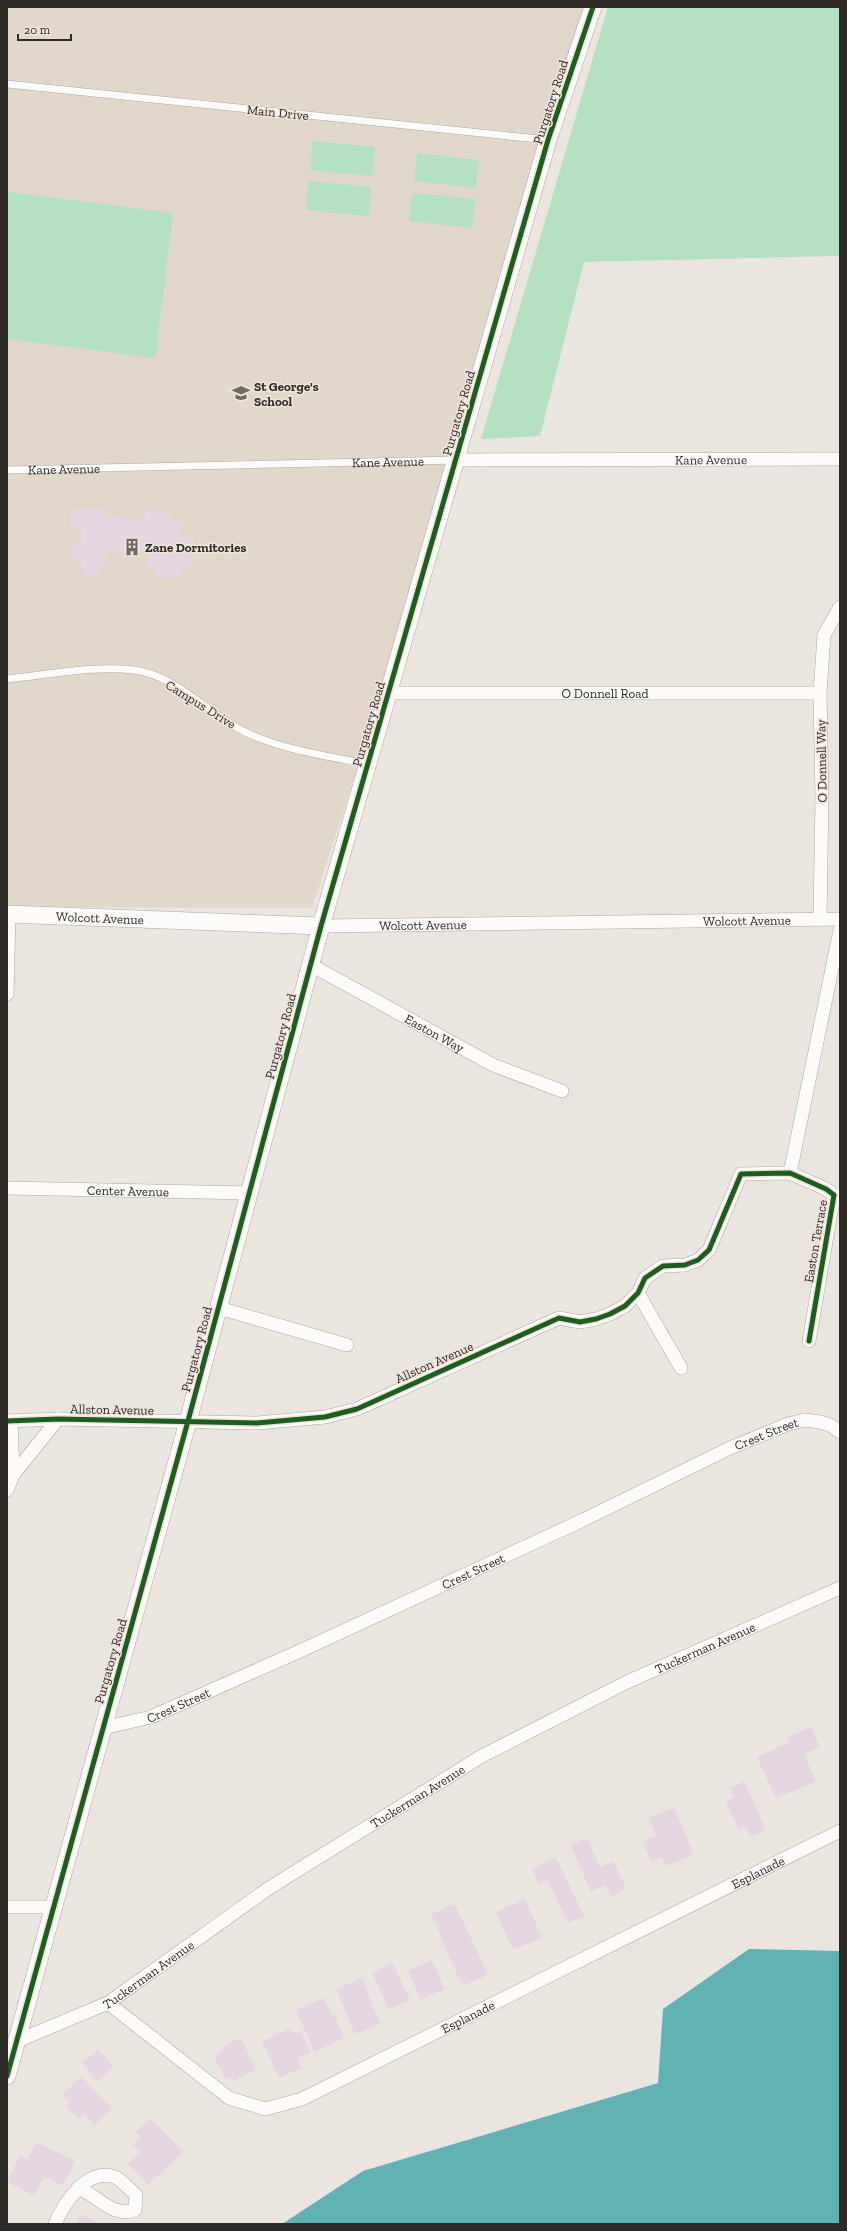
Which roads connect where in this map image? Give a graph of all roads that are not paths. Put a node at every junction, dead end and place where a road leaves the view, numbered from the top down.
1 (593, 7) edge
2 (7, 84) edge
3 (548, 140) junction
4 (840, 459) edge
5 (456, 460) junction
6 (7, 470) edge
7 (840, 607) edge
8 (7, 679) edge
9 (389, 693) junction
10 (820, 693) junction
11 (368, 764) junction
12 (8, 914) edge
13 (820, 919) junction
14 (840, 919) edge
15 (321, 926) junction
16 (840, 930) edge
17 (311, 965) junction
18 (7, 994) edge
19 (562, 1091) dead end
20 (790, 1173) junction
21 (7, 1188) edge
22 (250, 1193) junction
23 (638, 1293) junction
24 (219, 1308) junction
25 (809, 1340) dead end
26 (347, 1345) dead end
27 (680, 1368) dead end
28 (58, 1419) junction
29 (9, 1421) edge
30 (188, 1421) junction
31 (840, 1432) edge
32 (13, 1475) junction
33 (7, 1490) edge
34 (840, 1588) edge
35 (103, 1728) junction
36 (840, 1831) edge
37 (7, 1907) edge
38 (53, 1907) junction
39 (108, 2003) junction
40 (17, 2041) junction
41 (7, 2076) edge
42 (78, 2188) dead end
43 (55, 2224) edge

1 - 3 street, Purgatory Road
2 - 3 lane, Main Drive
3 - 5 street, Purgatory Road
4 - 5 street, Kane Avenue
5 - 6 lane, Kane Avenue
5 - 9 street, Purgatory Road
7 - 10 street, O Donnell Way
8 - 11 lane, Campus Drive
9 - 10 street, O Donnell Road
9 - 11 street, Purgatory Road
10 - 13 street, O Donnell Way
11 - 15 street, Purgatory Road
12 - 15 street, Wolcott Avenue
12 - 18 street
13 - 14 street, Wolcott Avenue
13 - 15 street, Wolcott Avenue
15 - 17 street, Purgatory Road
16 - 20 street
17 - 19 street, Easton Way
17 - 22 street, Purgatory Road
20 - 23 street, Allston Avenue
20 - 25 street, Easton Terrace
21 - 22 street, Center Avenue
22 - 24 street, Purgatory Road
23 - 27 street
23 - 30 street, Allston Avenue
24 - 26 street
24 - 30 street, Purgatory Road
28 - 29 street, Allston Avenue
28 - 30 street, Allston Avenue
28 - 32 street
29 - 32 street
30 - 35 street, Purgatory Road
31 - 35 street, Crest Street
32 - 33 street
34 - 39 street, Tuckerman Avenue
35 - 38 street, Purgatory Road
36 - 39 street, Esplanade
37 - 38 street
38 - 40 street, Purgatory Road
39 - 40 street, Tuckerman Avenue
40 - 41 street, Purgatory Road
42 - 43 street

